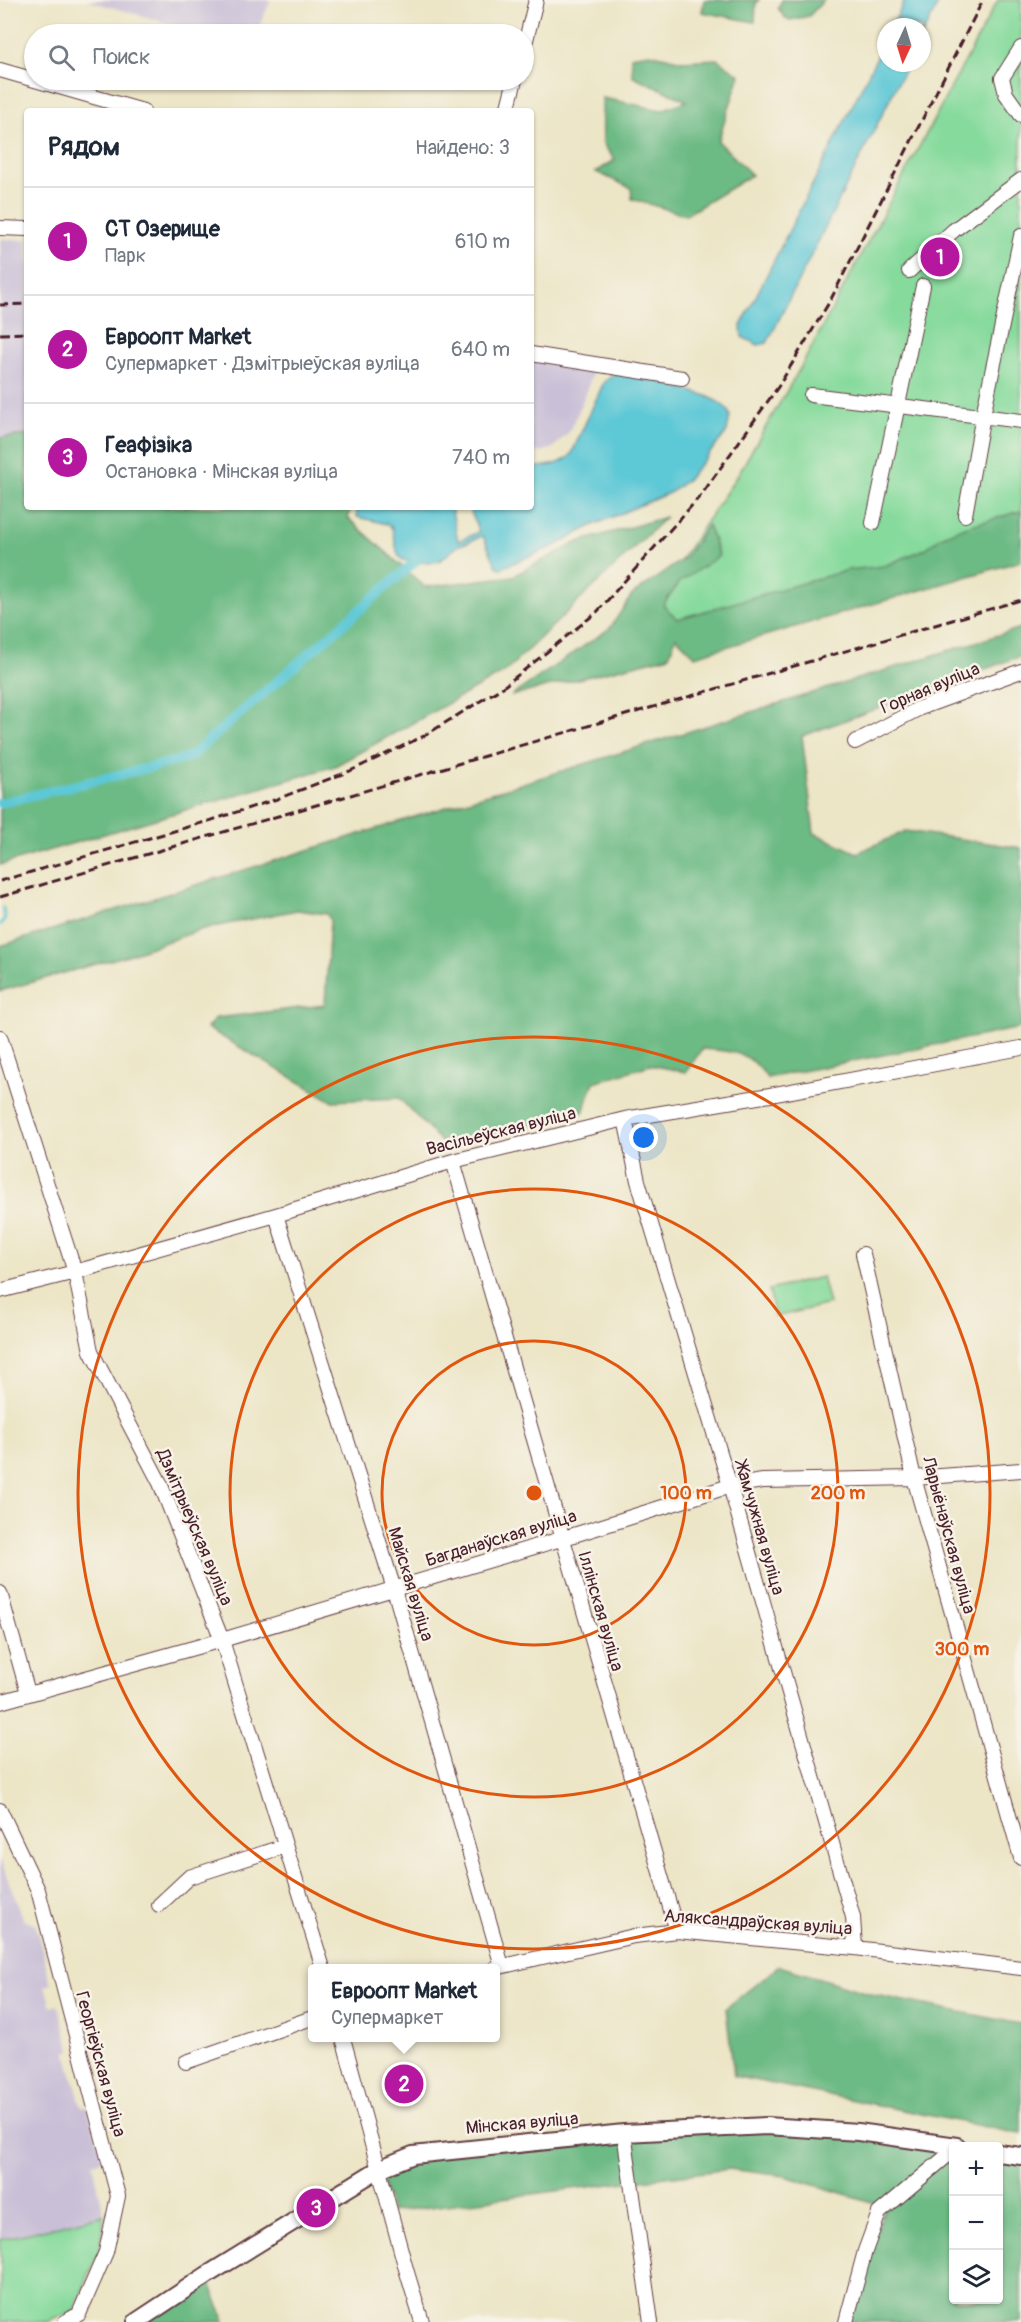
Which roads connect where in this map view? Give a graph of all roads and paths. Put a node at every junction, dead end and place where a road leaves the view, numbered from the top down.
1 (536, 0) edge
2 (530, 24) edge
3 (1021, 48) edge
4 (0, 70) edge
5 (24, 77) edge
6 (70, 90) edge
7 (512, 90) edge
8 (133, 108) edge
9 (508, 108) edge
10 (1021, 115) edge
11 (1021, 180) edge
12 (0, 228) edge
13 (24, 229) edge
14 (1021, 236) edge
15 (909, 271) dead end
16 (923, 286) dead end
17 (534, 354) edge
18 (682, 378) dead end
19 (811, 395) dead end
20 (898, 404) junction
21 (983, 415) junction
22 (1021, 421) edge
23 (965, 515) dead end
24 (873, 523) dead end
25 (1021, 671) edge
26 (855, 742) dead end
27 (0, 1037) edge
28 (1021, 1048) edge
29 (625, 1119) junction
30 (453, 1161) junction
31 (276, 1215) junction
32 (863, 1254) dead end
33 (75, 1272) junction
34 (0, 1291) edge
35 (1021, 1470) edge
36 (914, 1478) junction
37 (730, 1486) junction
38 (561, 1539) junction
39 (394, 1589) junction
40 (0, 1593) edge
41 (222, 1641) junction
42 (28, 1694) junction
43 (0, 1702) edge
44 (0, 1810) edge
45 (285, 1846) junction
46 (1021, 1858) edge
47 (159, 1905) dead end
48 (677, 1931) junction
49 (855, 1948) junction
50 (322, 1964) edge
51 (497, 1964) edge
52 (500, 1967) edge
53 (1021, 1968) edge
54 (308, 2019) edge
55 (344, 2042) edge
56 (186, 2062) dead end
57 (624, 2133) junction
58 (949, 2145) edge
59 (1003, 2153) edge
60 (949, 2154) edge
61 (1021, 2156) edge
62 (379, 2169) junction
63 (84, 2318) edge
64 (65, 2322) edge
65 (136, 2322) edge
66 (422, 2322) edge
67 (651, 2322) edge
68 (846, 2322) edge

1 - 2 street
3 - 10 street
4 - 5 street
6 - 8 street
7 - 9 street
11 - 15 street
12 - 13 street
14 - 21 street
16 - 20 street
17 - 18 street
19 - 20 street
20 - 21 street
20 - 24 street
21 - 22 street
21 - 23 street
25 - 26 street, Горная вуліца
27 - 33 street, Дзмітрыеўская вуліца
28 - 29 street, Васільеўская вуліца
29 - 30 street, Васільеўская вуліца
29 - 37 street, Жамчужная вуліца
30 - 31 street, Васільеўская вуліца
30 - 38 street, Іллінская вуліца
31 - 33 street, Васільеўская вуліца
31 - 39 street, Майская вуліца
32 - 36 street, Ларыёнаўская вуліца
33 - 34 street, Васільеўская вуліца
33 - 41 street, Дзмітрыеўская вуліца
35 - 36 street, Багданаўская вуліца
36 - 37 street, Багданаўская вуліца
36 - 46 street, Ларыёнаўская вуліца
37 - 38 street, Багданаўская вуліца
37 - 49 street, Жамчужная вуліца
38 - 39 street, Багданаўская вуліца
38 - 48 street, Іллінская вуліца
39 - 41 street, Багданаўская вуліца
39 - 51 street, Майская вуліца
40 - 42 street
41 - 42 street, Багданаўская вуліца
41 - 45 street, Дзмітрыеўская вуліца
42 - 43 street, Багданаўская вуліца
44 - 63 street, Георгіеўская вуліца
45 - 47 street
45 - 50 street, Дзмітрыеўская вуліца
48 - 49 street, Аляксандраўская вуліца
48 - 52 street, Аляксандраўская вуліца
49 - 53 street, Аляксандраўская вуліца
54 - 56 street
55 - 62 street
57 - 58 main road, Мінская вуліца
57 - 62 main road, Мінская вуліца
57 - 67 street
59 - 61 main road
60 - 68 street
62 - 65 main road, Мінская вуліца
62 - 66 street
63 - 64 street, Георгіеўская вуліца

